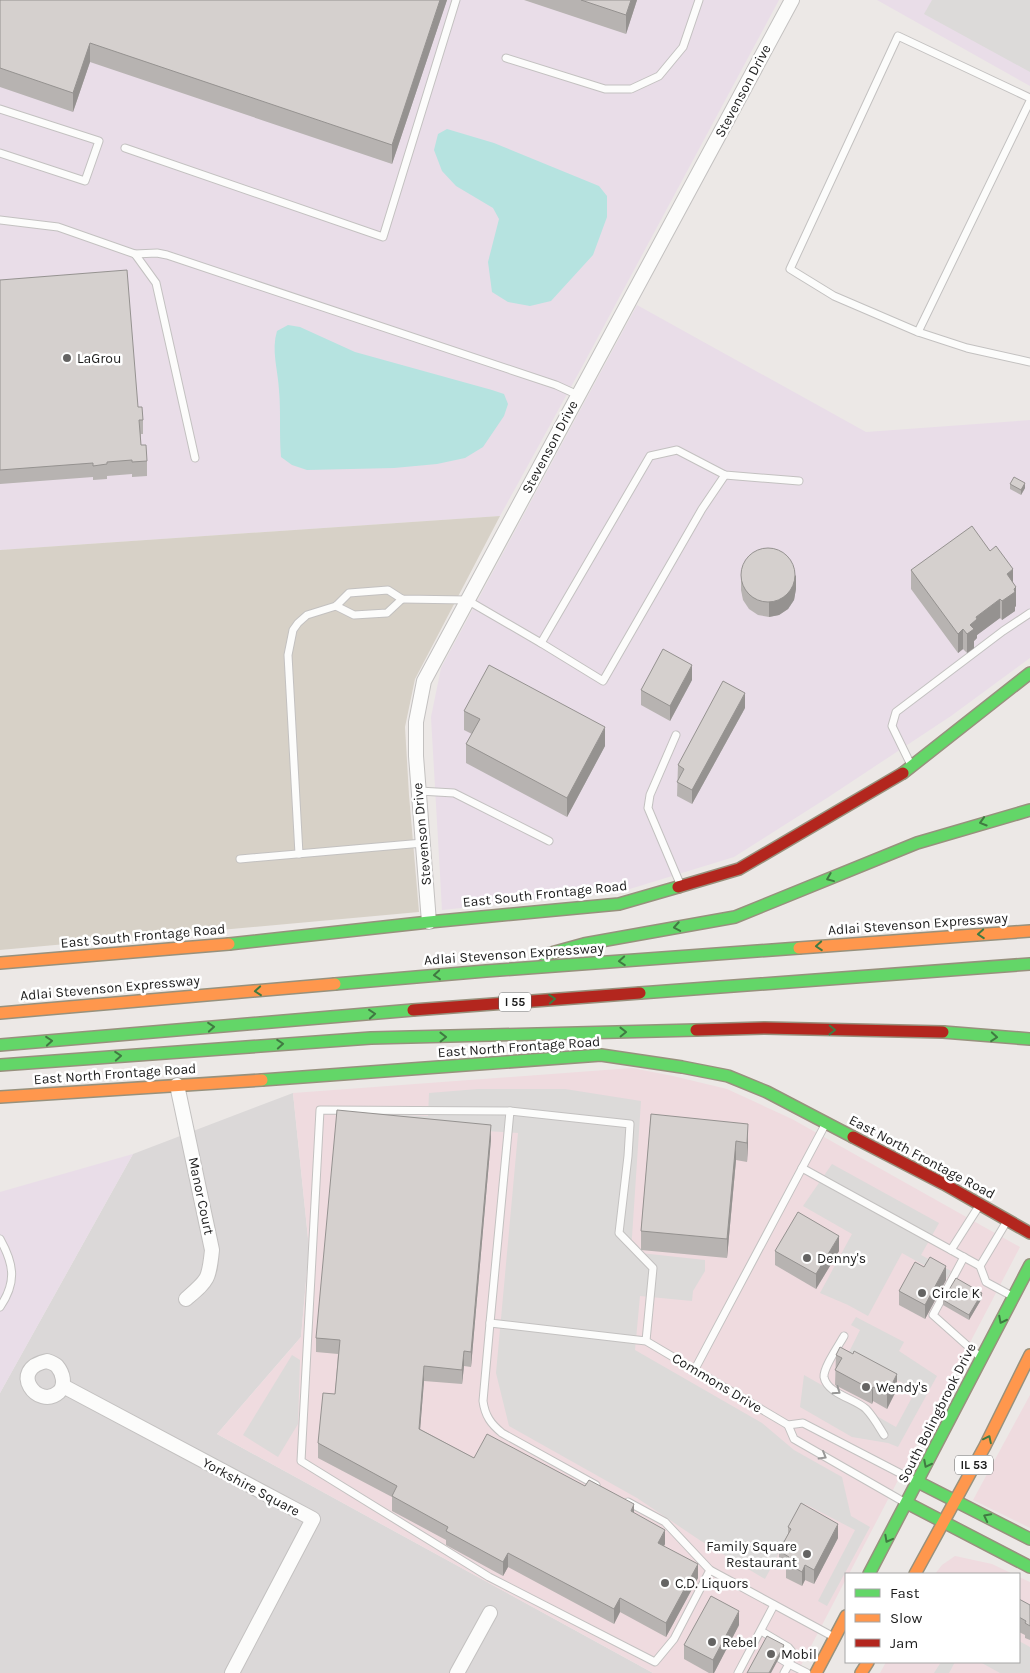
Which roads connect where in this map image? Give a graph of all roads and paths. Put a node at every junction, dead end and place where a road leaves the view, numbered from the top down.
1 (456, 0) edge
2 (699, 0) edge
3 (792, 0) edge
4 (506, 58) dead end
5 (1030, 100) edge
6 (0, 109) edge
7 (125, 148) dead end
8 (0, 153) edge
9 (0, 220) edge
10 (135, 254) junction
11 (918, 332) junction
12 (1030, 362) edge
13 (578, 395) junction
14 (195, 458) dead end
15 (725, 475) junction
16 (799, 481) dead end
17 (402, 599) junction
18 (467, 600) junction
19 (336, 606) junction
20 (1030, 613) edge
21 (540, 643) junction
22 (1030, 673) edge
23 (676, 735) dead end
24 (912, 767) junction
25 (419, 790) junction
26 (1030, 810) edge
27 (549, 841) dead end
28 (423, 843) junction
29 (299, 854) junction
30 (240, 859) dead end
31 (681, 886) junction
32 (429, 922) junction
33 (1030, 931) edge
34 (0, 963) edge
35 (1030, 964) edge
36 (486, 971) junction
37 (0, 1013) edge
38 (1018, 1039) junction
39 (1030, 1039) edge
40 (1030, 1044) edge
41 (0, 1045) edge
42 (0, 1065) edge
43 (177, 1085) junction
44 (0, 1097) edge
45 (510, 1111) junction
46 (827, 1122) junction
47 (802, 1168) junction
48 (980, 1204) junction
49 (1007, 1220) junction
50 (1030, 1233) edge
51 (0, 1239) edge
52 (951, 1250) junction
53 (964, 1257) junction
54 (1030, 1265) edge
55 (980, 1266) junction
56 (1013, 1297) junction
57 (186, 1299) dead end
58 (0, 1307) edge
59 (490, 1323) junction
60 (844, 1336) dead end
61 (646, 1341) junction
62 (1030, 1355) edge
63 (982, 1359) junction
64 (695, 1369) junction
65 (63, 1386) dead end
66 (788, 1425) junction
67 (884, 1435) dead end
68 (918, 1482) junction
69 (602, 1488) edge
70 (618, 1497) edge
71 (955, 1501) junction
72 (906, 1503) junction
73 (943, 1523) junction
74 (1030, 1539) edge
75 (1030, 1567) edge
76 (710, 1570) junction
77 (869, 1573) edge
78 (916, 1573) edge
79 (774, 1605) junction
80 (490, 1613) dead end
81 (845, 1618) edge
82 (761, 1631) junction
83 (834, 1638) junction
84 (779, 1658) edge
85 (789, 1664) junction
86 (232, 1673) edge
87 (457, 1673) edge
88 (738, 1673) edge
89 (784, 1673) edge
90 (807, 1673) edge
91 (816, 1673) edge

1 - 7 lane
2 - 4 lane
3 - 13 street, Stevenson Drive
5 - 11 lane
5 - 11 lane
6 - 8 lane
9 - 10 lane
10 - 13 lane
10 - 14 lane
11 - 12 lane
13 - 18 street, Stevenson Drive
15 - 16 lane
15 - 21 lane
15 - 21 lane
17 - 18 lane
17 - 19 lane
17 - 19 lane
18 - 21 lane
18 - 25 street, Stevenson Drive
19 - 29 lane
20 - 24 lane
22 - 24 main road, East South Frontage Road
23 - 31 lane
24 - 31 main road, East South Frontage Road
25 - 27 lane
25 - 28 street, Stevenson Drive
26 -> 36 main road
28 - 29 lane
28 - 32 street, Stevenson Drive
29 - 30 lane
31 - 32 main road, East South Frontage Road
32 - 34 main road, East South Frontage Road
33 -> 36 main road, Adlai Stevenson Expressway
41 -> 35 main road, I 55
36 -> 37 main road, Adlai Stevenson Expressway
38 - 39 main road
38 - 40 main road
42 -> 38 main road
43 - 44 main road, East North Frontage Road
43 - 46 main road, East North Frontage Road
43 - 57 street, Manor Court
45 - 59 lane
45 - 61 lane
45 - 76 lane
46 - 47 lane
46 - 48 main road, East North Frontage Road
47 - 52 lane
47 - 64 lane
48 - 49 main road, East North Frontage Road
48 - 52 lane
49 - 50 main road, East North Frontage Road
49 - 55 lane
51 - 58 lane
52 - 53 lane
53 - 55 lane
53 - 63 lane
54 - 56 main road, South Bolingbrook Drive
55 - 56 lane
56 -> 63 main road, South Bolingbrook Drive
59 - 61 lane
59 - 69 lane
60 -> 67 lane
61 - 64 lane, Commons Drive
71 -> 62 main road, IL 53
63 -> 68 main road, South Bolingbrook Drive
64 - 66 lane, Commons Drive
65 - 86 street, Yorkshire Square
66 - 68 lane, Commons Drive
66 -> 72 lane, Commons Drive
68 - 71 main road
68 - 72 main road, South Bolingbrook Drive
70 - 76 lane
71 - 73 main road, IL 53
74 -> 71 main road
72 - 73 main road
72 -> 77 main road, South Bolingbrook Drive
73 - 75 main road
73 - 78 main road, IL 53
76 - 79 lane
79 - 82 lane
79 - 83 lane
80 - 87 street
81 - 83 main road
82 - 85 lane
82 - 88 lane
83 - 91 main road
84 - 85 lane
85 - 89 lane
85 - 90 lane

